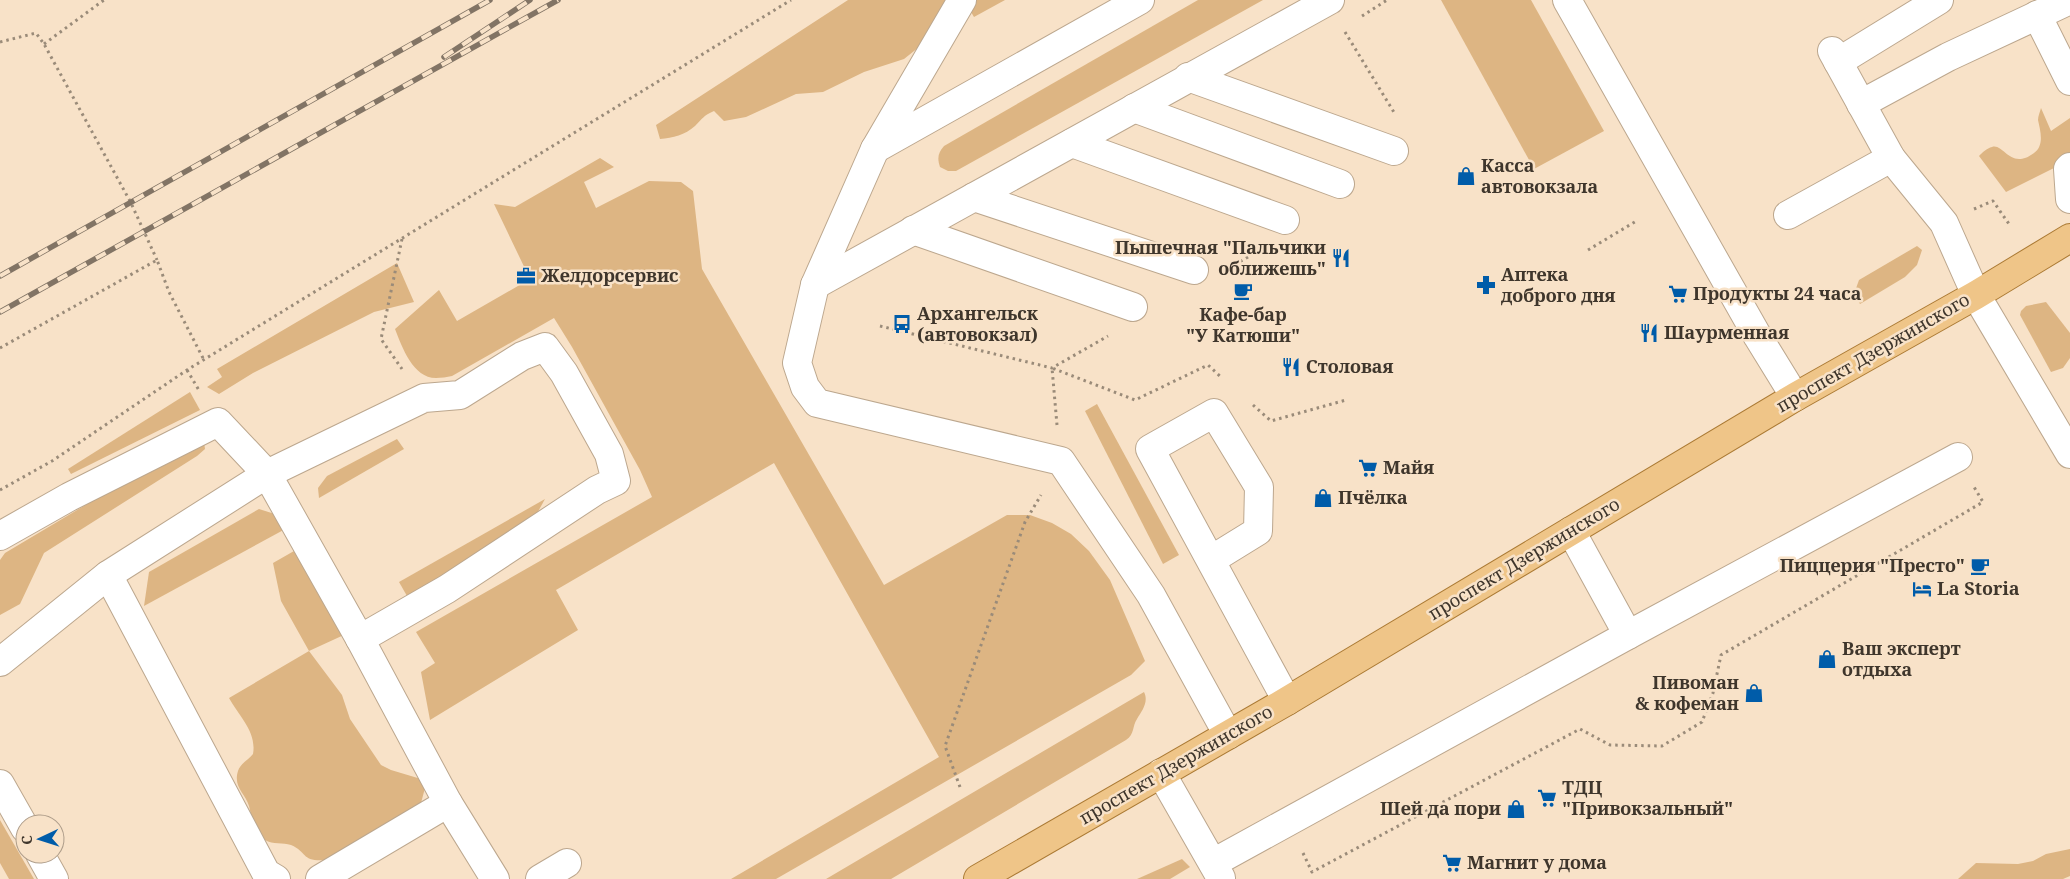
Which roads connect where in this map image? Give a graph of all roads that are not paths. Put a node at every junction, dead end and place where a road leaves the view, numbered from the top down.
1 (962, 0) edge
2 (1140, 0) edge
3 (1330, 0) edge
4 (1567, 0) edge
5 (1939, 0) edge
6 (2070, 0) edge
7 (2037, 15) junction
8 (1188, 77) junction
9 (2070, 81) edge
10 (1861, 104) junction
11 (1134, 108) junction
12 (1072, 143) junction
13 (874, 149) junction
14 (1394, 151) dead end
15 (1891, 158) junction
16 (2070, 168) edge
17 (1340, 184) dead end
18 (974, 197) junction
19 (2070, 199) edge
20 (1788, 215) dead end
21 (1285, 220) dead end
22 (913, 230) junction
23 (2070, 238) edge
24 (1194, 270) dead end
25 (815, 285) junction
26 (1976, 294) junction
27 (1133, 307) dead end
28 (1795, 397) junction
29 (2070, 454) edge
30 (1958, 457) road end
31 (266, 474) junction
32 (1571, 531) junction
33 (0, 536) edge
34 (1210, 560) junction
35 (108, 575) junction
36 (1628, 635) junction
37 (360, 639) junction
38 (0, 662) edge
39 (1287, 701) junction
40 (1228, 735) junction
41 (1161, 773) junction
42 (0, 784) edge
43 (448, 803) junction
44 (17, 814) edge
45 (567, 863) dead end
46 (46, 864) edge
47 (1217, 871) edge
48 (54, 879) edge
49 (276, 879) edge
50 (320, 879) edge
51 (495, 879) edge
52 (540, 879) edge
53 (978, 879) edge

1 - 13 street
2 - 13 street
3 - 8 street
4 - 28 street
5 - 10 street
6 - 7 street
7 - 9 street
7 - 10 street
8 - 11 street
8 - 14 street
10 - 15 street
11 - 12 street
11 - 17 street
12 - 18 street
12 - 21 street
13 - 25 street
15 - 20 street
15 - 26 street
16 - 19 street
18 - 22 street
18 - 24 street
22 - 25 street
22 - 27 street
23 - 26 main road, проспект Дзержинского
25 - 40 street
26 - 28 main road, проспект Дзержинского
26 - 29 street
28 - 32 main road, проспект Дзержинского
30 - 36 street
31 - 33 street
31 - 35 street
31 - 37 street
31 - 37 street
32 - 36 street
32 - 39 main road, проспект Дзержинского
34 - 34 street
34 - 39 street
35 - 38 street
35 - 49 street
36 - 47 street
37 - 43 street
39 - 40 main road, проспект Дзержинского
40 - 41 main road, проспект Дзержинского
41 - 47 street
41 - 53 main road, проспект Дзержинского
42 - 44 street
43 - 50 street
43 - 51 street
45 - 52 street
46 - 48 street

